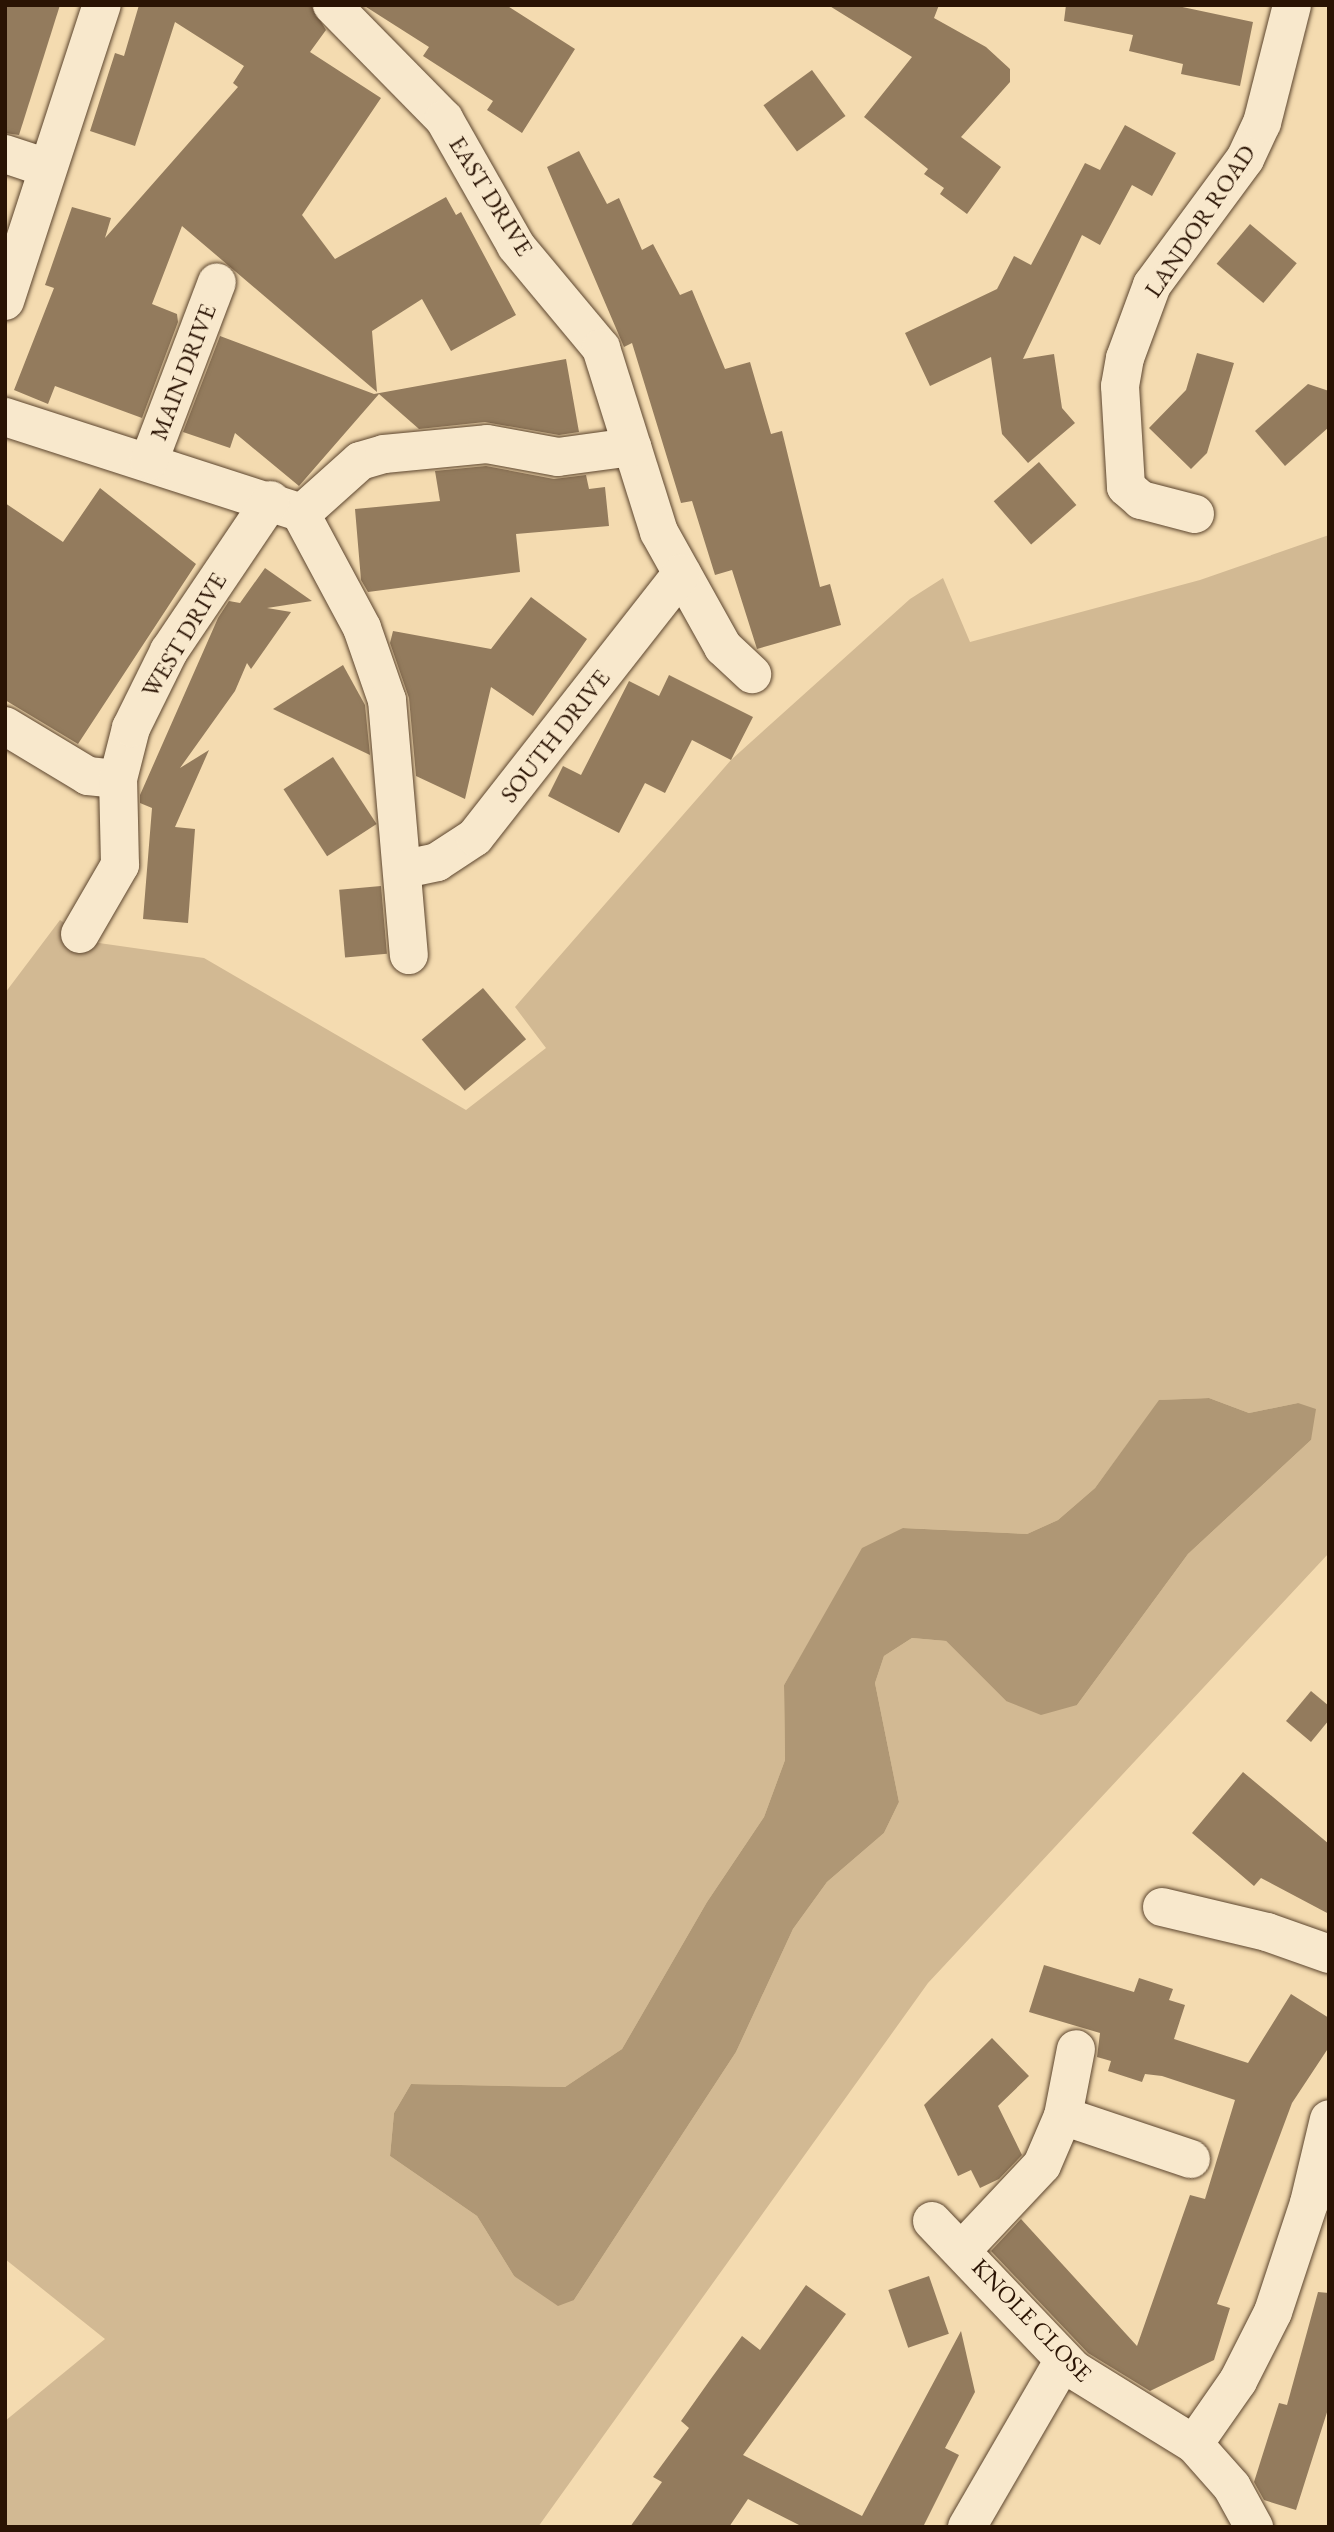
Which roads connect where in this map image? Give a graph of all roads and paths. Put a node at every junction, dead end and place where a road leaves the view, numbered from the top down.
1 (102, 5) edge
2 (332, 5) edge
3 (1292, 5) edge
4 (5, 154) edge
5 (47, 168) junction
6 (217, 282) dead end
7 (5, 301) edge
8 (5, 417) edge
9 (632, 447) junction
10 (149, 461) junction
11 (286, 507) junction
12 (1195, 514) dead end
13 (682, 573) junction
14 (752, 674) dead end
15 (5, 726) edge
16 (118, 779) junction
17 (405, 869) junction
18 (80, 934) dead end
19 (410, 955) dead end
20 (1162, 1907) dead end
21 (1329, 1954) edge
22 (1076, 2049) dead end
23 (1063, 2116) junction
24 (1329, 2119) edge
25 (1191, 2159) dead end
26 (932, 2221) dead end
27 (963, 2249) junction
28 (1064, 2360) junction
29 (1194, 2444) junction
30 (967, 2527) edge
31 (1254, 2527) edge

1 - 5 street
2 - 9 street, EAST DRIVE
3 - 12 street, LANDOR ROAD
4 - 5 street
5 - 7 street
6 - 10 street, MAIN DRIVE
8 - 10 street, MAIN DRIVE
9 - 11 street, WEST DRIVE
9 - 13 street
10 - 11 street, MAIN DRIVE
11 - 16 street, WEST DRIVE
11 - 17 street
13 - 14 street
13 - 17 street, SOUTH DRIVE
15 - 16 street
16 - 18 street, WEST DRIVE
17 - 19 street
20 - 21 street
22 - 23 street, KNOLE CLOSE
23 - 25 street
23 - 27 street, KNOLE CLOSE
24 - 29 street
26 - 27 street, KNOLE CLOSE
27 - 28 street, KNOLE CLOSE
28 - 29 street, KNOLE CLOSE
28 - 30 street
29 - 31 street, KNOLE CLOSE

